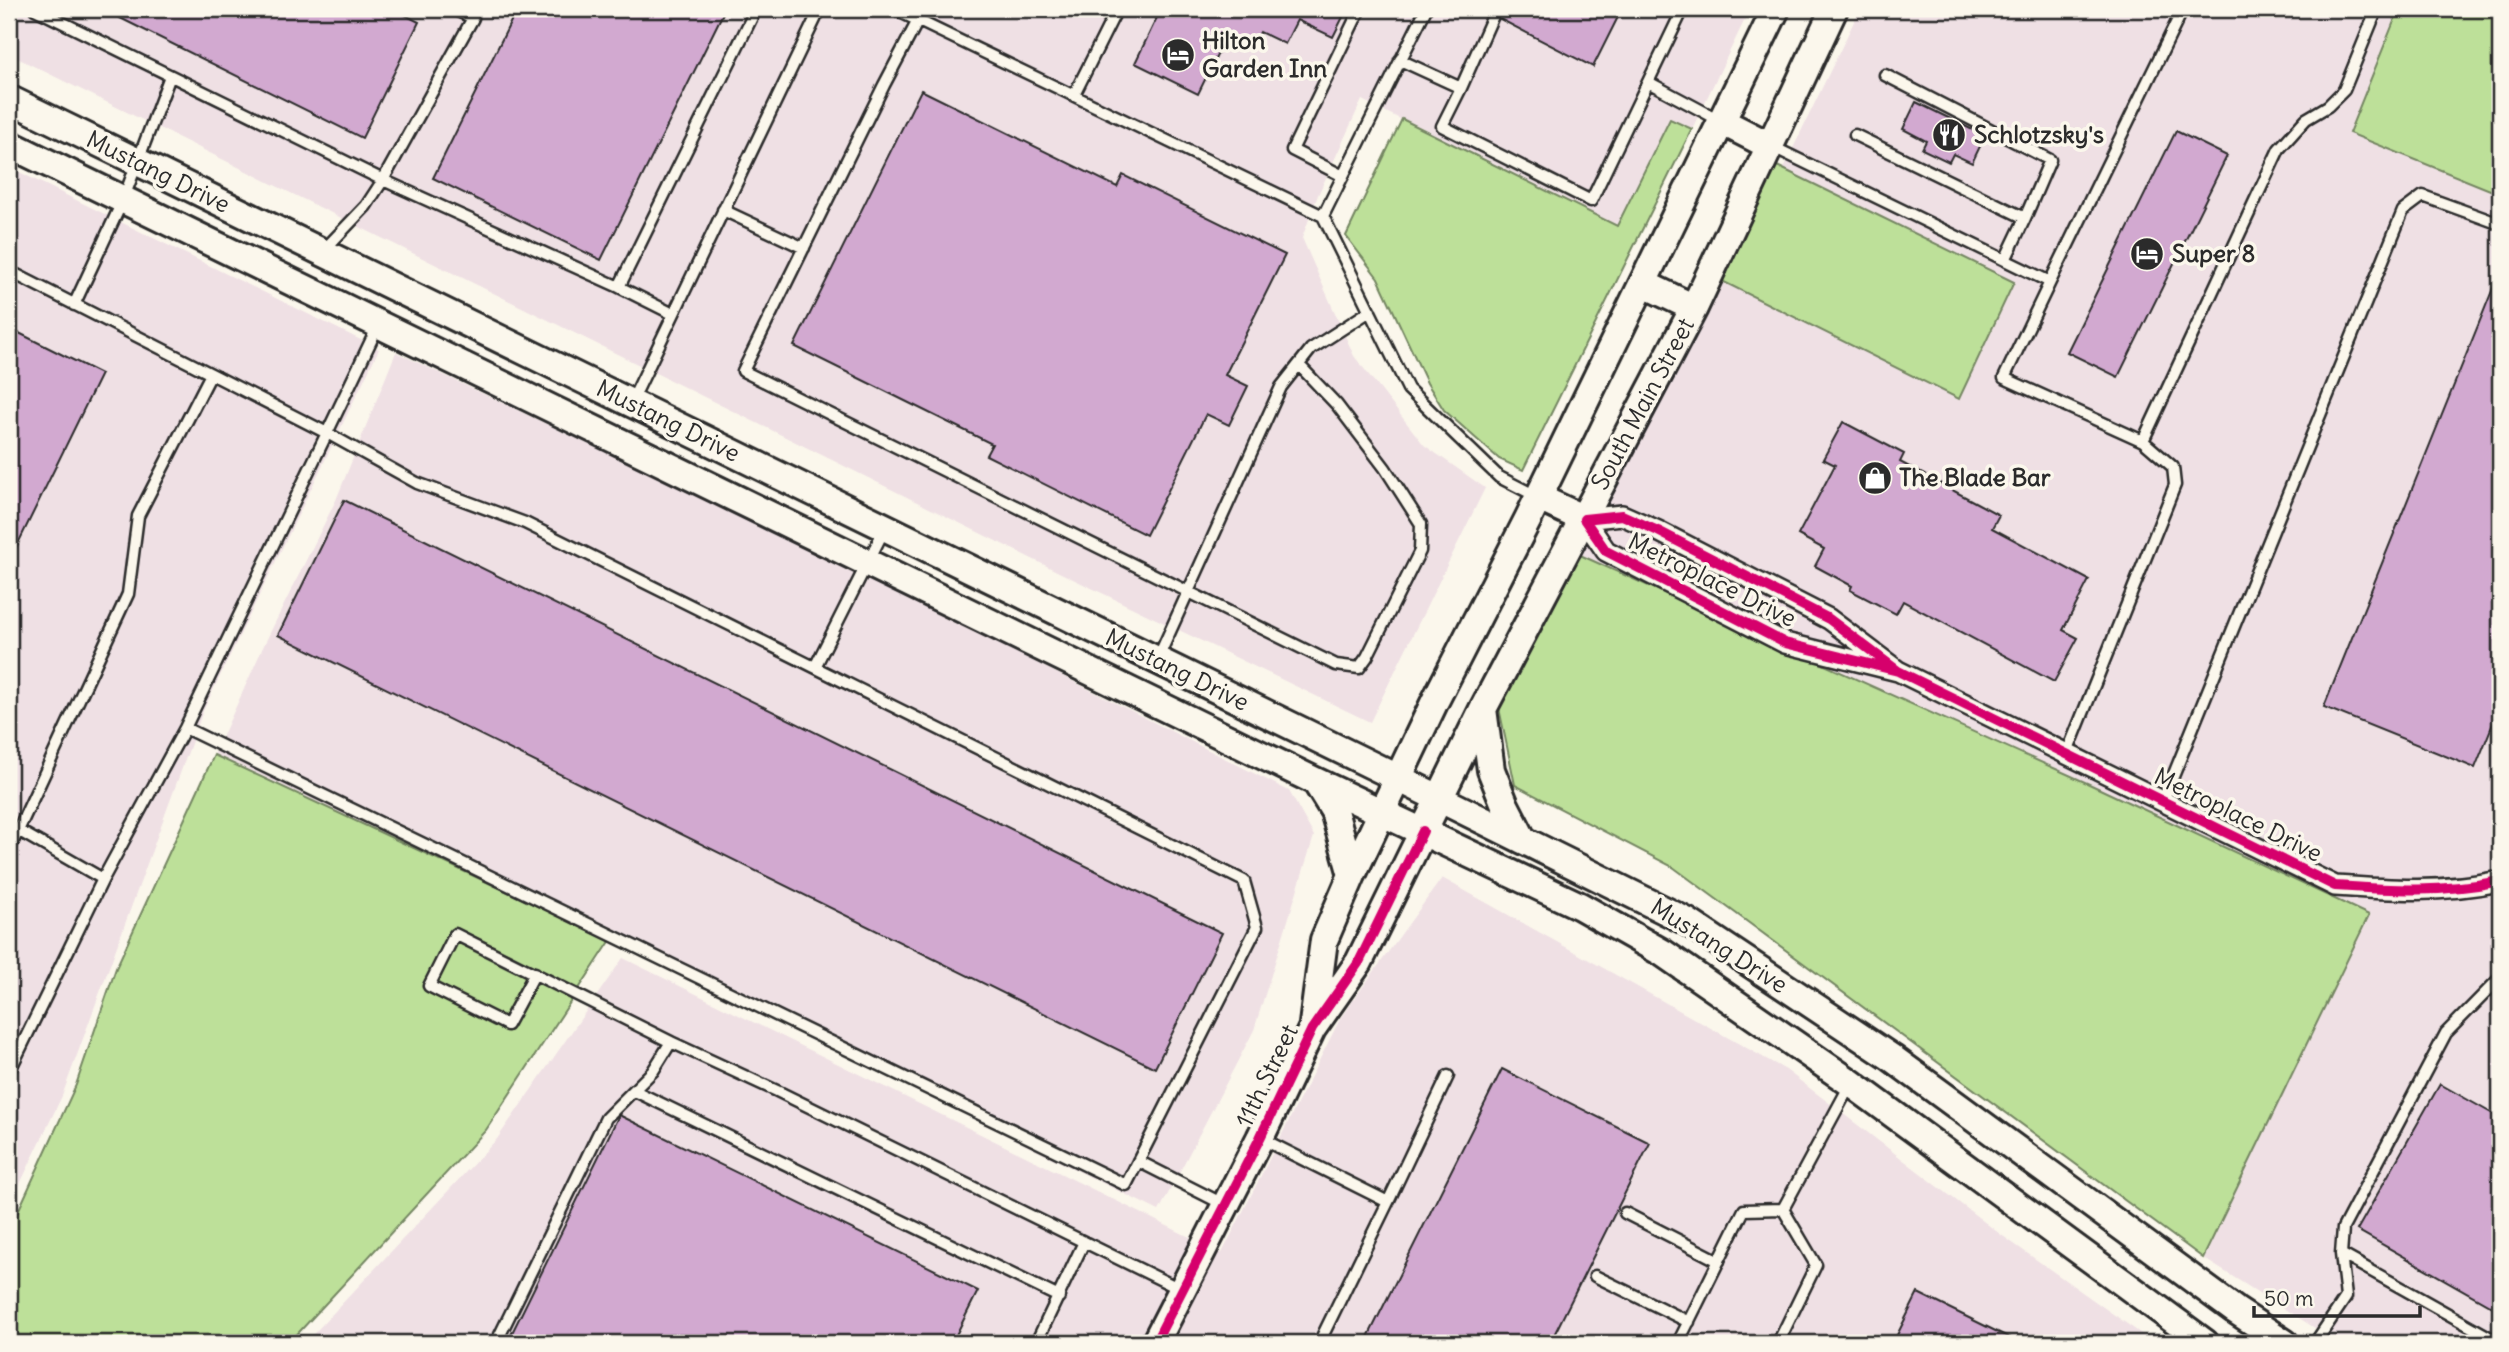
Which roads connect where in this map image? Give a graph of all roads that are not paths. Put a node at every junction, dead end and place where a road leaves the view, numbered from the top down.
1 (35, 9) edge
2 (453, 9) edge
3 (756, 9) edge
4 (820, 9) edge
5 (894, 9) edge
6 (924, 9) edge
7 (1117, 9) edge
8 (1360, 9) edge
9 (1426, 9) edge
10 (1496, 9) edge
11 (1684, 9) edge
12 (1776, 9) edge
13 (1834, 9) edge
14 (2183, 9) edge
15 (2377, 9) edge
16 (918, 20) junction
17 (1400, 60) junction
18 (1885, 75) dead end
19 (170, 76) junction
20 (1648, 82) junction
21 (1461, 88) junction
22 (1074, 95) junction
23 (9, 99) edge
24 (1721, 121) junction
25 (1855, 135) dead end
26 (9, 144) edge
27 (1770, 146) junction
28 (139, 162) junction
29 (1342, 176) junction
30 (383, 180) junction
31 (123, 200) junction
32 (723, 210) junction
33 (1323, 216) junction
34 (2025, 218) junction
35 (2500, 224) edge
36 (804, 248) junction
37 (322, 252) junction
38 (2006, 260) junction
39 (9, 271) edge
40 (2050, 282) junction
41 (1644, 284) junction
42 (619, 287) junction
43 (74, 304) junction
44 (1694, 307) junction
45 (1370, 311) junction
46 (673, 314) junction
47 (378, 324) junction
48 (1299, 365) junction
49 (211, 374) junction
50 (630, 403) junction
51 (327, 433) junction
52 (614, 439) junction
53 (2143, 441) junction
54 (1539, 498) junction
55 (1584, 519) junction
56 (886, 527) junction
57 (868, 563) junction
58 (1188, 591) junction
59 (1157, 660) junction
60 (815, 667) junction
61 (1898, 671) junction
62 (1483, 709) junction
63 (185, 728) junction
64 (2067, 753) junction
65 (1398, 778) junction
66 (1315, 781) junction
67 (1439, 798) junction
68 (2162, 801) junction
69 (1382, 813) junction
70 (14, 827) edge
71 (1423, 831) junction
72 (1523, 840) junction
73 (9, 850) edge
74 (1352, 875) junction
75 (103, 879) junction
76 (2500, 881) edge
77 (536, 973) junction
78 (2500, 978) edge
79 (1312, 1029) junction
80 (671, 1042) junction
81 (9, 1072) edge
82 (1448, 1076) dead end
83 (1851, 1083) junction
84 (635, 1091) junction
85 (1260, 1138) junction
86 (1138, 1161) junction
87 (1388, 1202) junction
88 (1226, 1205) junction
89 (1783, 1209) junction
90 (1625, 1213) dead end
91 (1084, 1242) junction
92 (2341, 1254) junction
93 (1719, 1261) junction
94 (1595, 1276) dead end
95 (1182, 1291) junction
96 (1059, 1297) junction
97 (1689, 1322) junction
98 (496, 1343) edge
99 (1036, 1343) edge
100 (1155, 1343) edge
101 (1319, 1343) edge
102 (1678, 1343) edge
103 (1778, 1343) edge
104 (2205, 1343) edge
105 (2285, 1343) edge
106 (2315, 1343) edge
107 (2500, 1343) edge

1 - 19 lane
2 - 30 lane
3 - 42 lane
4 - 32 lane
5 - 16 lane
6 - 16 lane
7 - 22 lane
8 - 29 lane
9 - 17 lane
10 - 21 lane
11 - 20 lane
12 - 24 main road, South Main Street
13 - 27 main road, South Main Street
14 - 40 lane
15 - 53 lane
16 - 22 lane
16 - 36 lane
17 - 21 lane
17 - 29 lane
18 - 34 lane
19 - 28 lane
19 - 30 lane
20 - 21 lane
20 - 24 lane
22 - 33 lane
23 - 28 main road, Mustang Drive
24 - 27 main road
24 - 41 main road, South Main Street
25 - 34 lane
26 - 31 main road, Mustang Drive
27 - 38 lane
27 - 44 main road, South Main Street
28 - 31 lane
28 - 37 main road, Mustang Drive
29 - 33 lane
30 - 37 lane
30 - 42 lane
31 - 43 lane
31 - 47 main road, Mustang Drive
32 - 36 lane
32 - 46 lane
33 - 45 lane
34 - 38 lane
35 - 68 lane
36 - 58 lane
37 - 50 main road, Mustang Drive
38 - 40 lane
39 - 43 lane
40 - 53 lane
41 - 44 main road
41 - 54 main road, South Main Street
42 - 46 lane
43 - 49 lane
44 - 55 main road, South Main Street
45 - 48 lane
45 - 54 lane
46 - 50 lane
47 - 51 lane
47 - 52 main road, Mustang Drive
48 - 58 lane
48 - 58 lane
49 - 51 lane
49 - 70 lane
50 - 52 main road
50 - 56 main road, Mustang Drive
51 - 60 lane
51 - 63 lane
52 - 57 main road, Mustang Drive
53 - 64 lane
54 - 55 main road
54 - 65 main road, South Main Street
55 - 61 street, Metroplace Drive
55 - 61 street, Metroplace Drive
55 - 62 main road, South Main Street
56 - 57 lane
56 - 59 main road, Mustang Drive
57 - 60 lane
57 - 66 main road, Mustang Drive
58 - 59 lane
59 - 65 main road, Mustang Drive
60 - 86 lane
61 - 64 street, Metroplace Drive
62 - 67 main road, South Main Street
62 - 72 main road
63 - 75 lane
63 - 86 lane
64 - 68 street, Metroplace Drive
65 - 67 main road, Mustang Drive
65 - 69 main road, South Main Street
66 - 69 main road, Mustang Drive
66 - 74 main road
67 - 71 main road, South Main Street
67 - 72 main road, Mustang Drive
68 - 76 street, Metroplace Drive
69 - 71 main road, Mustang Drive
69 - 74 main road, 11th Street
70 - 73 lane
70 - 75 lane
71 - 79 main road, 11th Street
71 - 83 main road, Mustang Drive
72 - 105 main road, Mustang Drive
74 - 79 main road, 11th Street
75 - 81 lane
77 - 77 lane
77 - 80 lane
78 - 92 lane
79 - 85 main road, 11th Street
80 - 84 lane
80 - 91 lane
82 - 87 lane
83 - 89 lane
83 - 104 main road, Mustang Drive
84 - 96 lane
84 - 98 lane
85 - 87 lane
85 - 88 main road, 11th Street
86 - 88 lane
87 - 101 lane
88 - 95 main road, 11th Street
89 - 93 lane
89 - 103 lane
90 - 93 lane
91 - 95 lane
91 - 96 lane
92 - 106 lane
92 - 107 lane
93 - 97 lane
94 - 97 lane
95 - 100 main road, 11th Street
96 - 99 lane
97 - 102 lane

